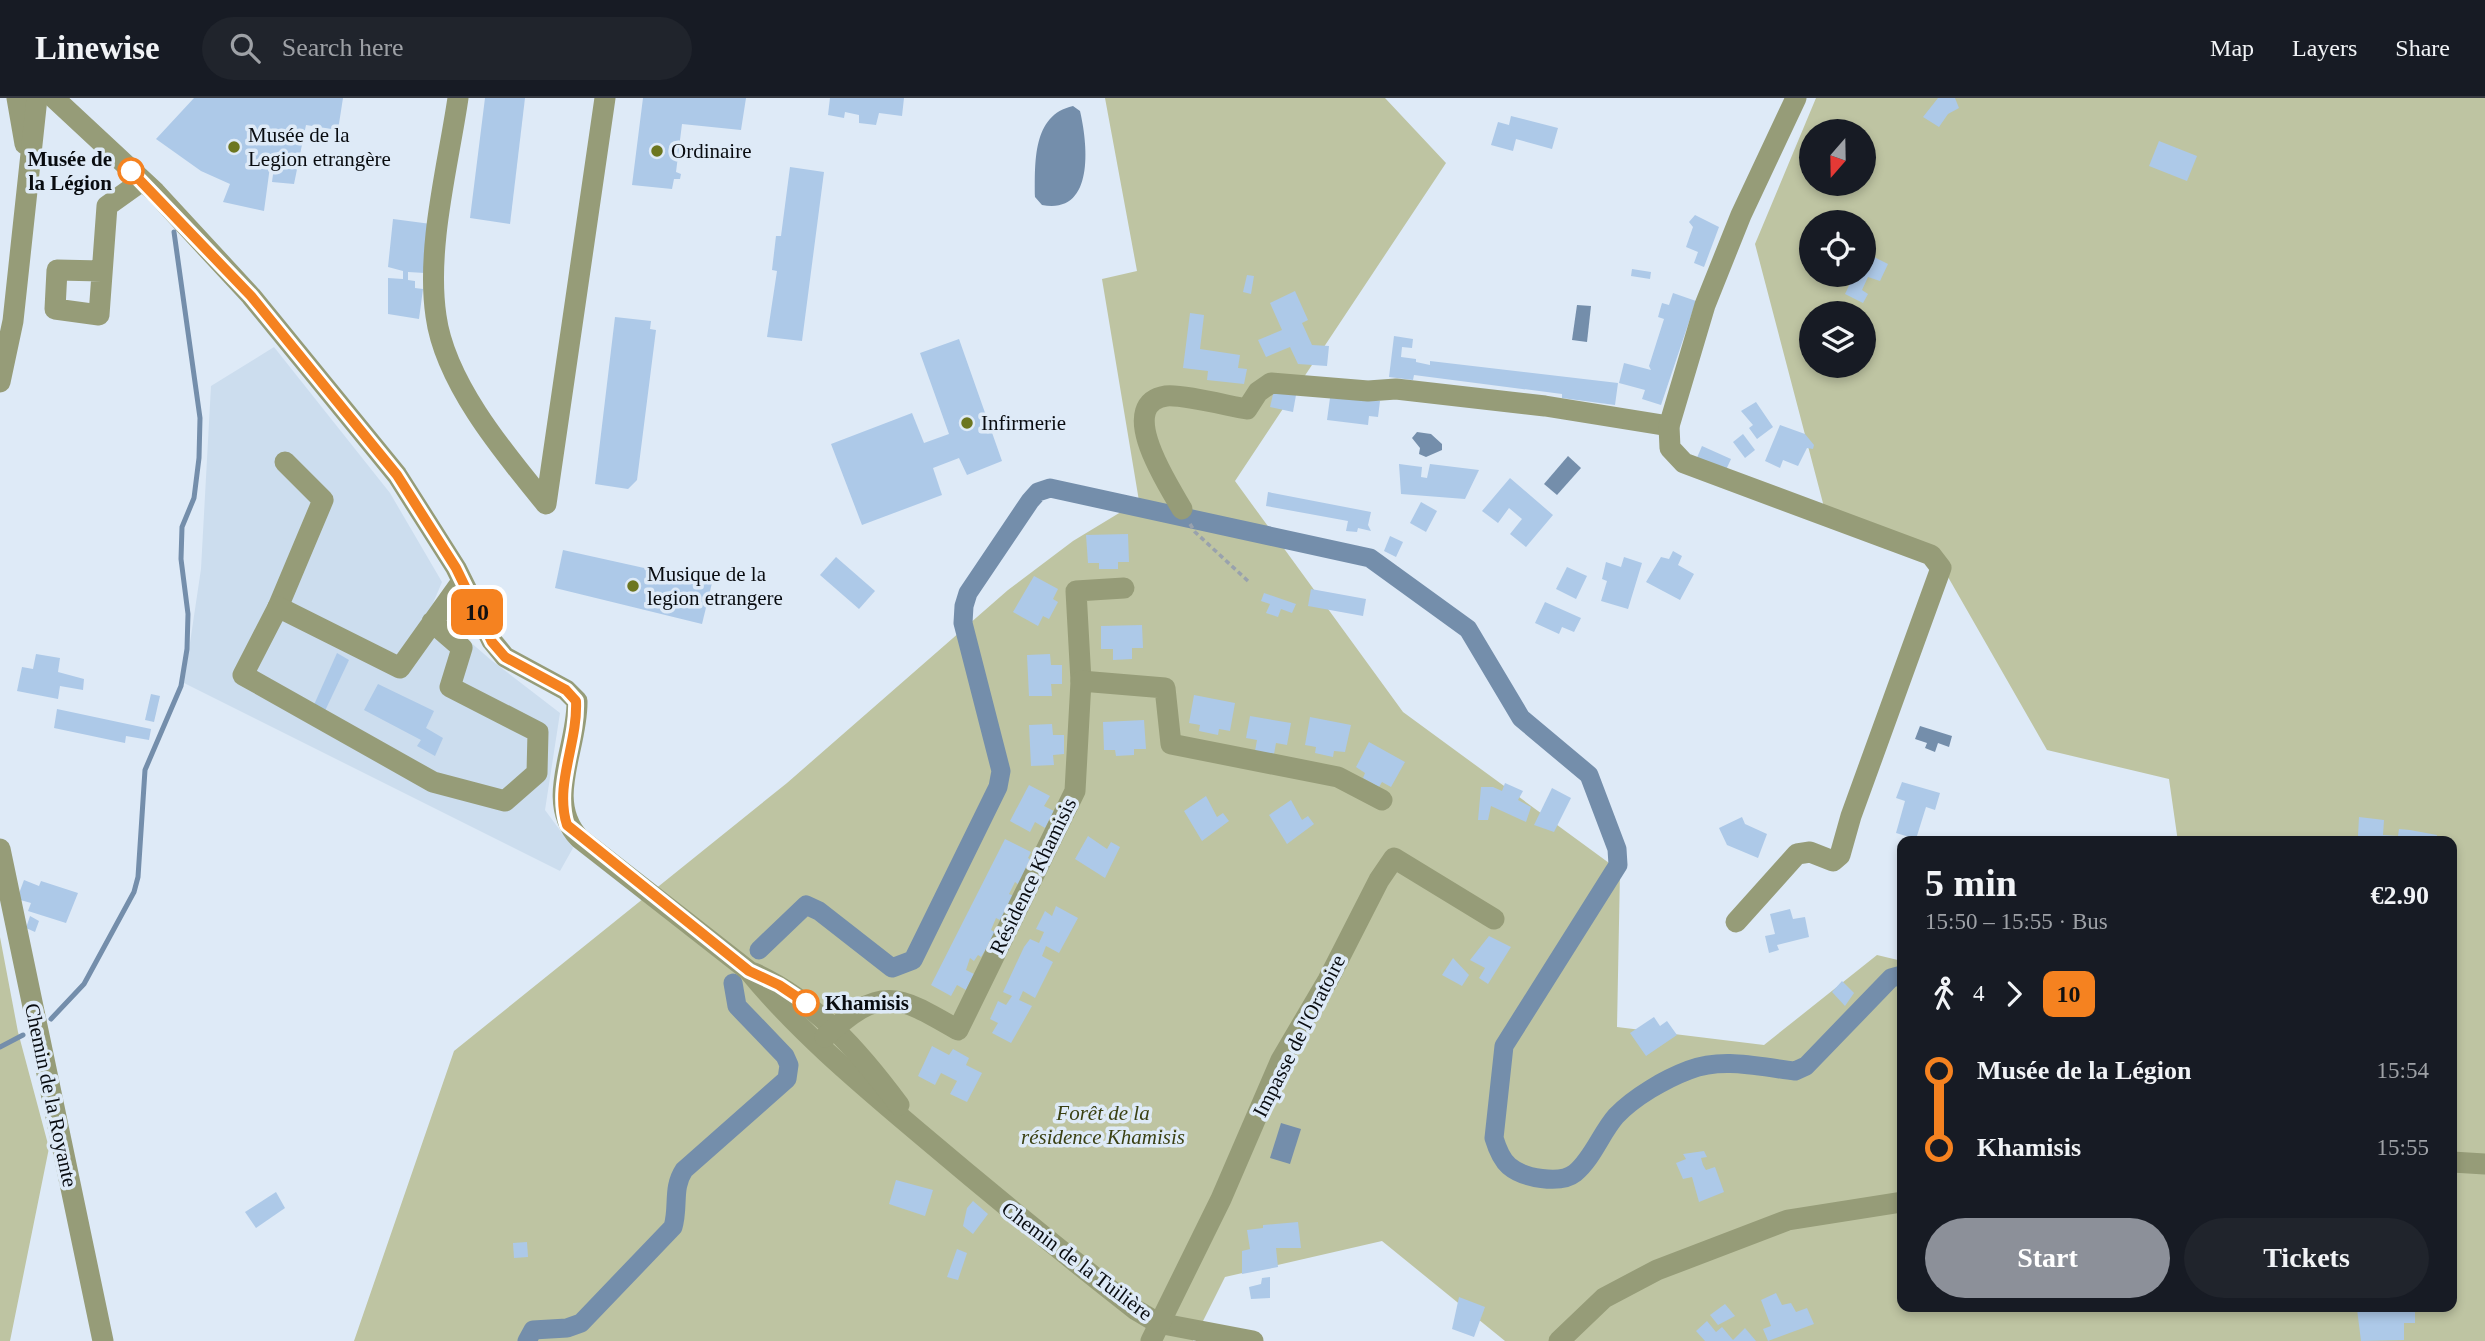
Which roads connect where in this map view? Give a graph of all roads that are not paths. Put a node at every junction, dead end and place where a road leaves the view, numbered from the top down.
1 (17, 98) edge
2 (37, 98) edge
3 (54, 98) edge
4 (458, 98) edge
5 (605, 98) edge
6 (1796, 98) edge
7 (30, 167) junction
8 (142, 181) junction
9 (102, 271) dead end
10 (0, 382) edge
11 (1669, 426) junction
12 (285, 462) dead end
13 (1186, 515) road end
14 (462, 580) junction
15 (1124, 588) dead end
16 (278, 607) junction
17 (432, 622) junction
18 (1081, 681) junction
19 (1382, 800) dead end
20 (0, 849) edge
21 (1494, 919) dead end
22 (1737, 922) dead end
23 (749, 971) junction
24 (828, 1038) junction
25 (2457, 1162) edge
26 (2485, 1164) edge
27 (1897, 1203) edge
28 (1154, 1332) edge
29 (103, 1341) edge
30 (1253, 1341) edge
31 (1559, 1341) edge

1 - 7 street
2 - 7 street
3 - 8 street
4 - 5 street
6 - 11 street
7 - 10 street
8 - 9 street
8 - 14 street
11 - 13 street
11 - 22 street
12 - 16 street
14 - 17 street
14 - 23 street
15 - 18 street
16 - 17 street
16 - 17 street
18 - 19 street
18 - 24 street, Résidence Khamisis
20 - 29 street, Chemin de la Royante
21 - 28 street, Impasse de l'Oratoire
23 - 24 street
23 - 24 street
24 - 28 street, Chemin de la Tuilière
25 - 26 street
27 - 31 street
28 - 30 street, Chemin de la Tuilière

